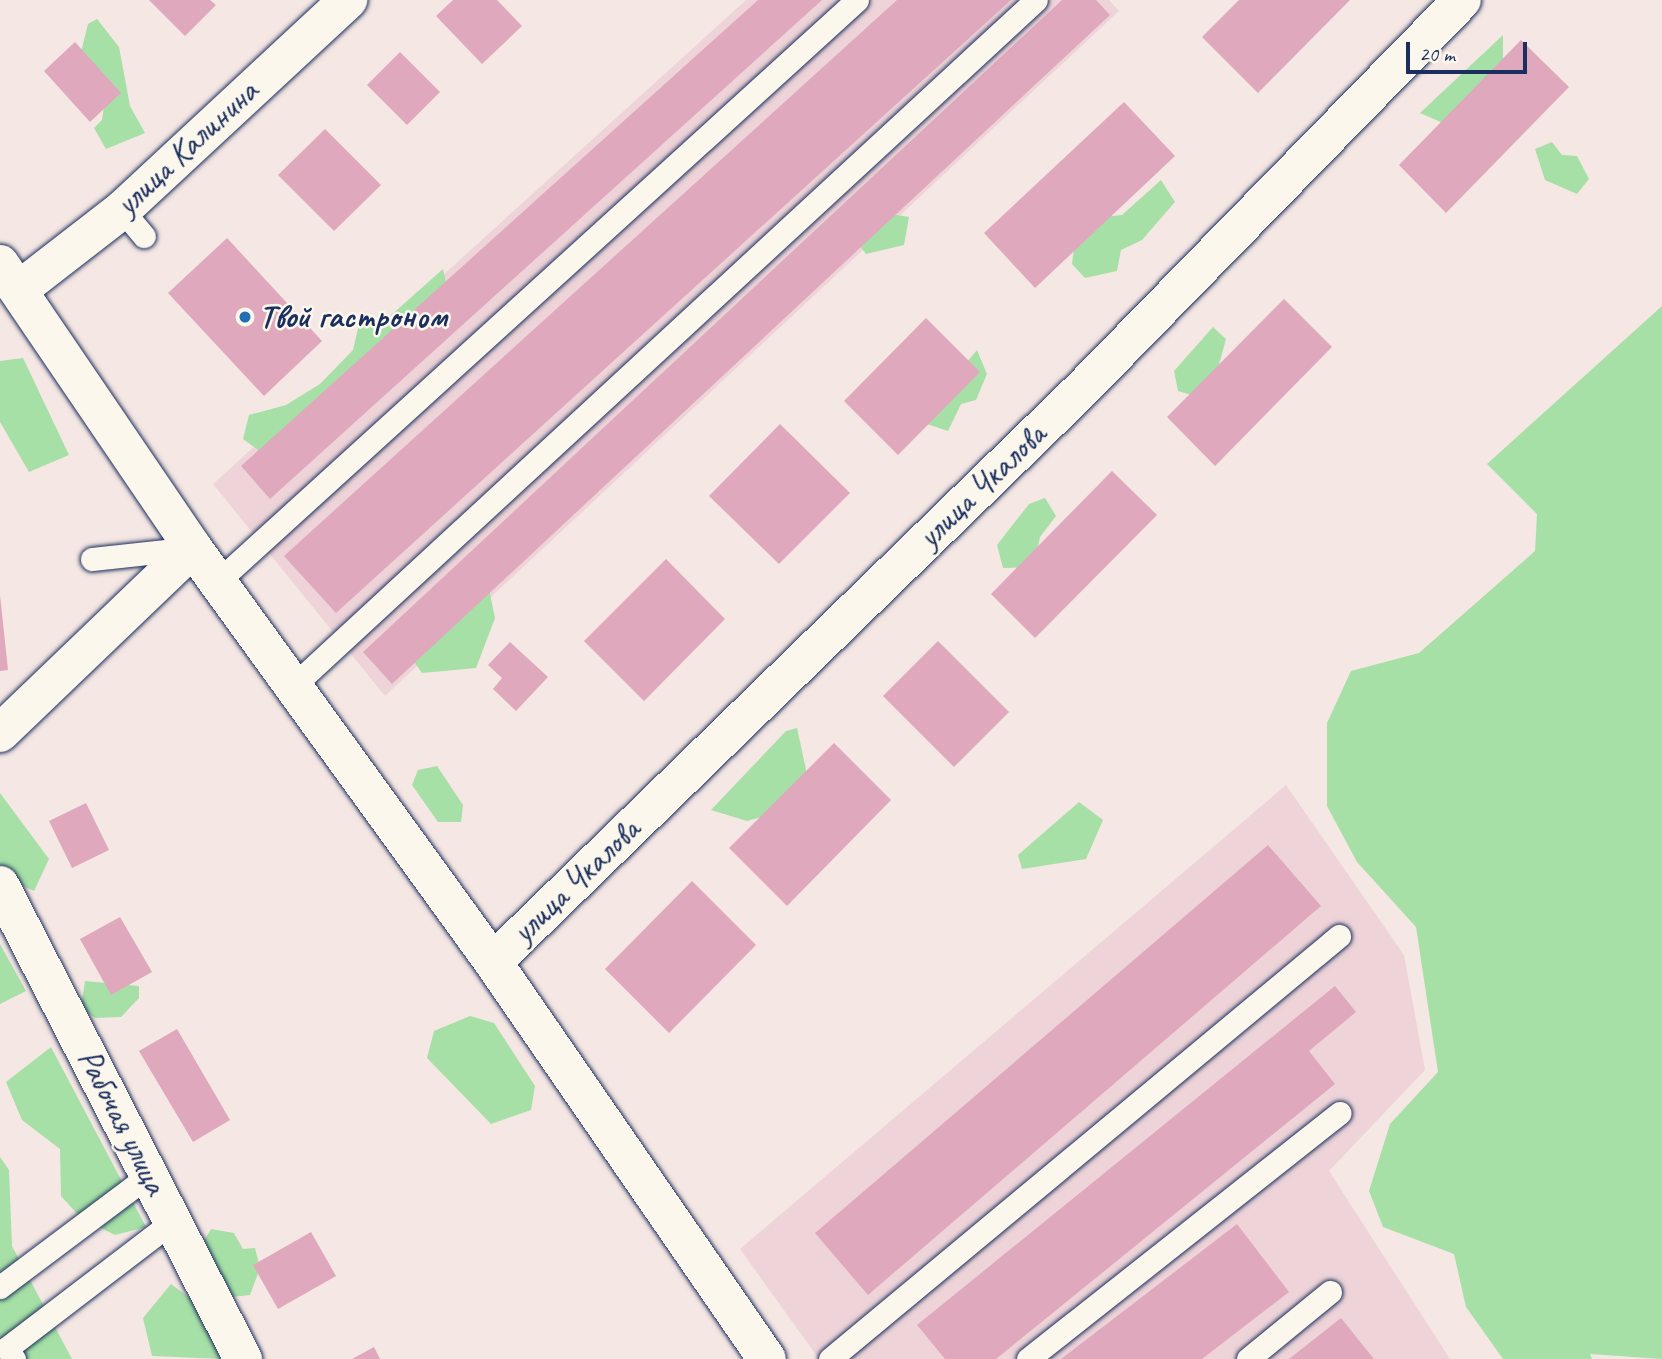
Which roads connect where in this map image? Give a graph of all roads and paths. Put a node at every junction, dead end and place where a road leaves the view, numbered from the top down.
1 (348, 0) edge
2 (857, 0) edge
3 (1036, 0) edge
4 (1462, 0) edge
5 (7, 282) edge
6 (193, 548) junction
7 (92, 559) dead end
8 (217, 582) junction
9 (293, 686) junction
10 (6, 722) edge
11 (0, 885) edge
12 (1339, 936) dead end
13 (493, 962) junction
14 (1340, 1113) dead end
15 (149, 1175) junction
16 (173, 1221) junction
17 (0, 1287) edge
18 (1330, 1292) dead end
19 (14, 1359) edge
20 (243, 1359) edge
21 (767, 1359) edge
22 (830, 1359) edge
23 (1028, 1359) edge
24 (1248, 1359) edge

1 - 5 street, улица Калинина
2 - 8 lane
3 - 9 lane
4 - 13 street, улица Чкалова
5 - 6 street
6 - 7 lane
6 - 8 street
6 - 10 street
8 - 9 street
9 - 13 street
11 - 15 street, Рабочая улица
12 - 22 lane
13 - 21 street
14 - 23 lane
15 - 16 street, Рабочая улица
15 - 17 lane
16 - 19 lane
16 - 20 street, Рабочая улица
18 - 24 lane

